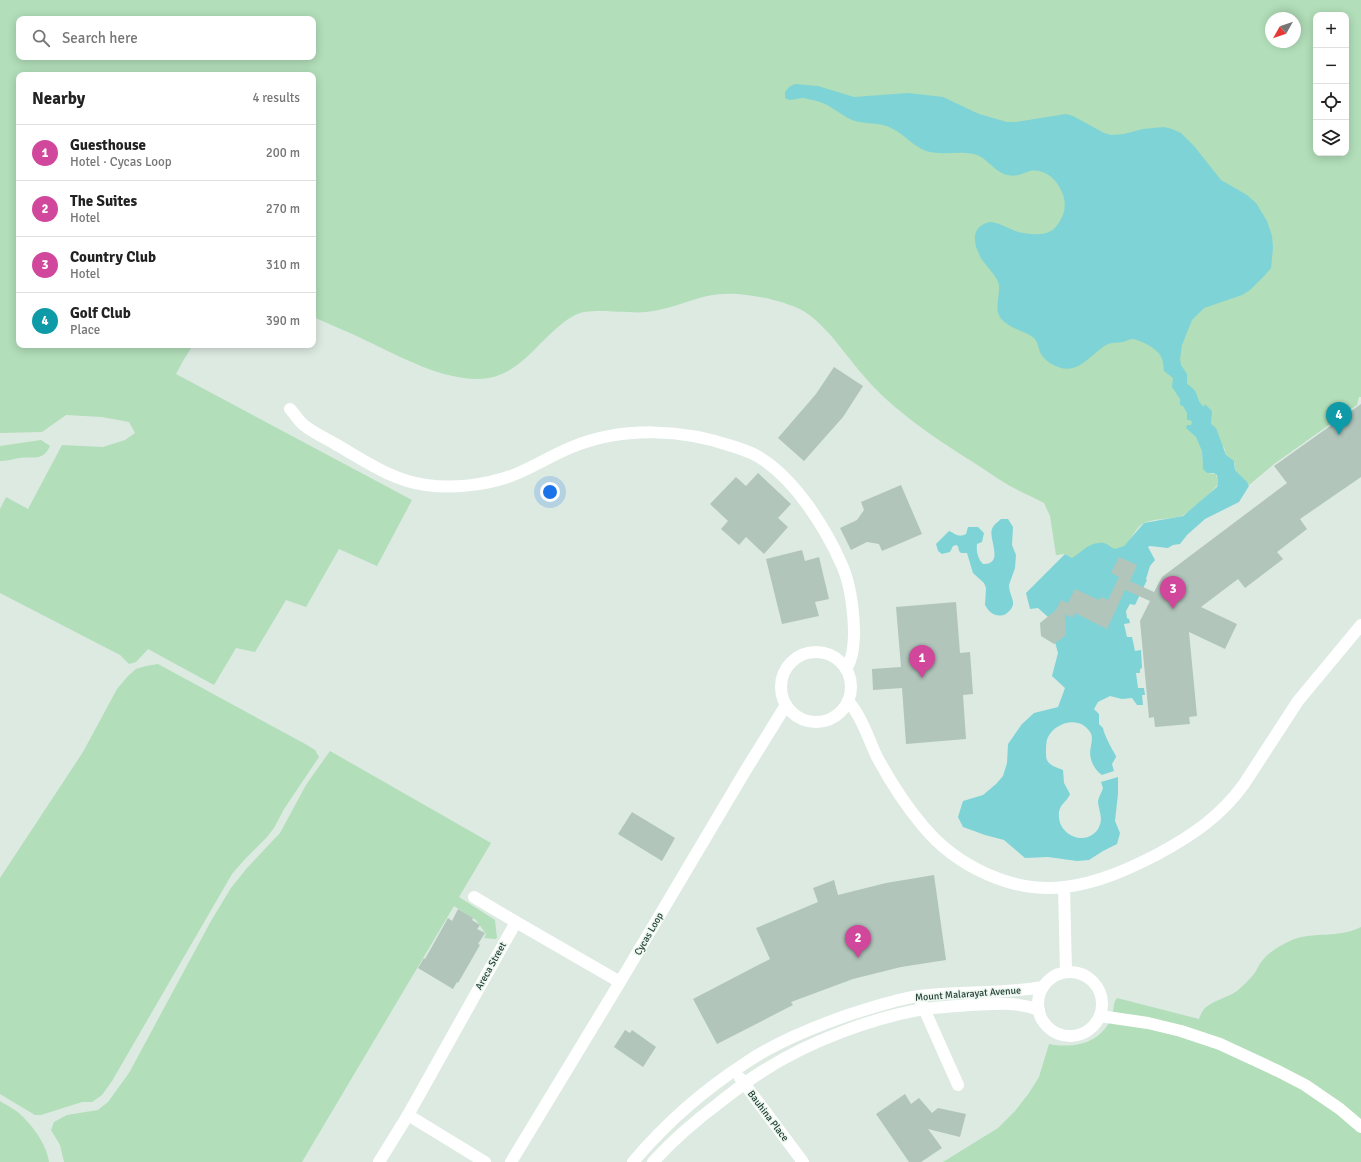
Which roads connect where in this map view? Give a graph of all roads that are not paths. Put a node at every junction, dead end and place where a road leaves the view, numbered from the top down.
1 (290, 409) dead end
2 (1361, 625) edge
3 (846, 669) junction
4 (848, 702) junction
5 (786, 705) junction
6 (1064, 887) junction
7 (474, 897) dead end
8 (516, 922) junction
9 (1066, 972) junction
10 (620, 982) junction
11 (1043, 987) junction
12 (919, 996) junction
13 (925, 1009) junction
14 (1039, 1010) junction
15 (1100, 1016) junction
16 (734, 1071) junction
17 (744, 1084) junction
18 (958, 1085) dead end
19 (408, 1115) junction
20 (1361, 1127) edge
21 (379, 1162) edge
22 (485, 1162) edge
23 (511, 1162) edge
24 (633, 1162) edge
25 (654, 1162) edge
26 (803, 1162) edge

1 - 3 street
2 - 6 street
3 - 4 street
3 - 5 street
4 - 5 street
4 - 6 street
5 - 10 street, Cycas Loop
6 - 9 street
7 - 8 street
8 - 10 street
8 - 19 street, Areca Street
9 - 11 street
9 - 15 street
10 - 23 street, Cycas Loop
11 - 12 street, Mount Malarayat Avenue
11 - 14 street
12 - 13 street
12 - 16 street, Mount Malarayat Avenue
13 - 14 street, Mount Malarayat Avenue
13 - 17 street, Mount Malarayat Avenue
13 - 18 street
14 - 15 street
15 - 20 street
16 - 17 street, Bauhina Place
16 - 24 street, Mount Malarayat Avenue
17 - 25 street, Mount Malarayat Avenue
17 - 26 street, Bauhina Place
19 - 21 street, Areca Street
19 - 22 street

